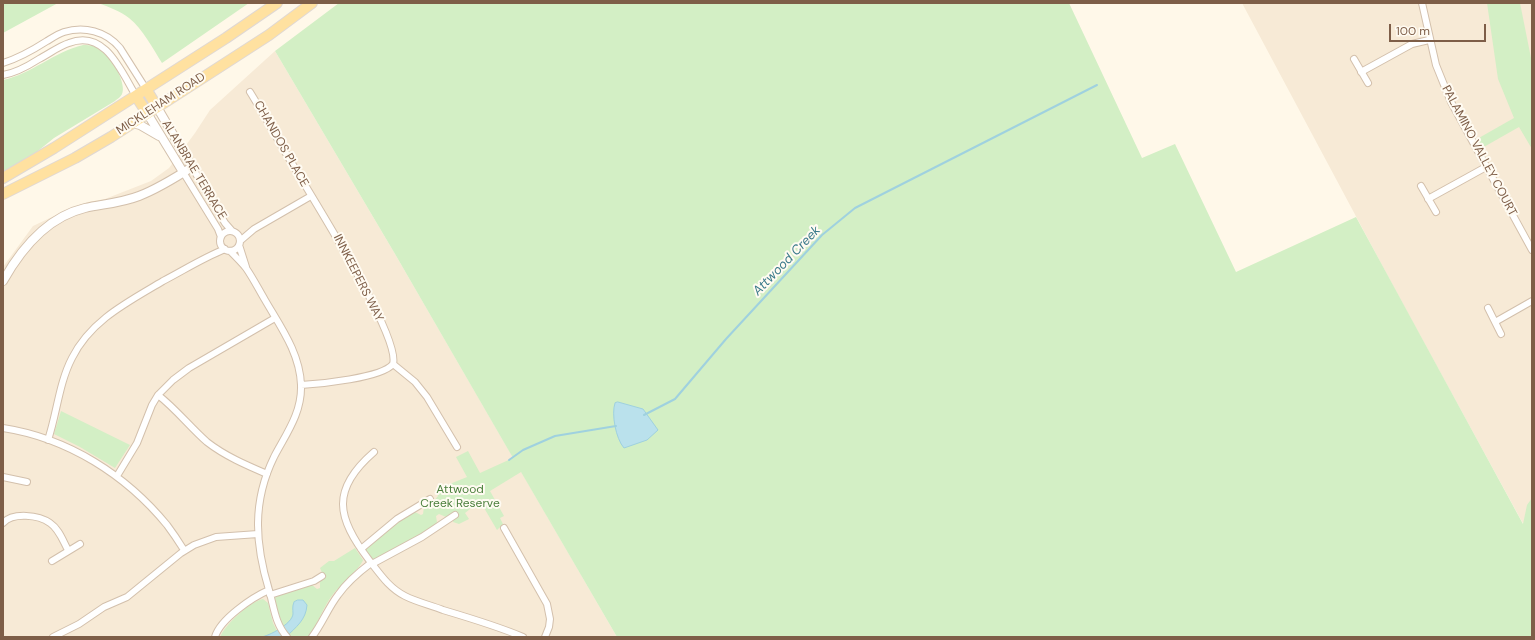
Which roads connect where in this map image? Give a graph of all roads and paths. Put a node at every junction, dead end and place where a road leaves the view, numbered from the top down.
1 (277, 3) edge
2 (312, 3) edge
3 (1422, 3) edge
4 (1430, 40) junction
5 (1354, 59) dead end
6 (3, 63) edge
7 (1361, 72) junction
8 (3, 75) edge
9 (1368, 83) dead end
10 (146, 89) junction
11 (250, 92) dead end
12 (136, 96) junction
13 (157, 107) junction
14 (147, 114) junction
15 (132, 123) junction
16 (163, 140) junction
17 (192, 167) junction
18 (1486, 167) junction
19 (183, 172) junction
20 (3, 178) edge
21 (1421, 186) dead end
22 (3, 194) edge
23 (311, 196) junction
24 (1428, 199) junction
25 (1436, 212) dead end
26 (254, 229) junction
27 (235, 232) junction
28 (221, 240) junction
29 (240, 243) junction
30 (228, 250) junction
31 (1532, 250) edge
32 (207, 256) junction
33 (246, 269) junction
34 (3, 281) edge
35 (1532, 301) edge
36 (1488, 308) dead end
37 (275, 318) junction
38 (1495, 322) junction
39 (1502, 334) dead end
40 (393, 364) junction
41 (301, 385) junction
42 (158, 395) junction
43 (3, 428) edge
44 (48, 440) junction
45 (457, 447) dead end
46 (374, 452) dead end
47 (267, 474) junction
48 (117, 476) junction
49 (3, 477) edge
50 (28, 482) dead end
51 (430, 499) dead end
52 (455, 515) dead end
53 (4, 521) edge
54 (504, 528) dead end
55 (258, 534) junction
56 (80, 544) dead end
57 (361, 549) junction
58 (68, 550) junction
59 (184, 550) junction
60 (52, 561) dead end
61 (372, 563) junction
62 (322, 576) dead end
63 (270, 593) junction
64 (320, 626) junction
65 (53, 637) edge
66 (215, 637) edge
67 (287, 637) edge
68 (312, 637) edge
69 (318, 637) edge
70 (524, 637) edge
71 (545, 637) edge

1 - 10 main road, MICKLEHAM ROAD
2 - 13 main road, MICKLEHAM ROAD
3 - 4 street, PALAMINO VALLEY COURT
4 - 7 street
4 - 18 street, PALAMINO VALLEY COURT
5 - 7 street
6 - 10 street
7 - 9 street
8 - 12 street
10 - 12 main road, MICKLEHAM ROAD
10 - 13 main road
11 - 23 street, CHANDOS PLACE
12 - 14 main road
12 - 20 main road, MICKLEHAM ROAD
13 - 14 main road, MICKLEHAM ROAD
13 - 17 street, ALANBRAE TERRACE
14 - 15 main road, MICKLEHAM ROAD
14 - 16 street, ALANBRAE TERRACE
15 - 16 street
15 - 22 main road, MICKLEHAM ROAD
16 - 19 street, ALANBRAE TERRACE
17 - 19 street
17 - 27 street, ALANBRAE TERRACE
18 - 24 street
18 - 31 street, PALAMINO VALLEY COURT
19 - 28 street, ALANBRAE TERRACE
19 - 34 street
21 - 24 street
23 - 26 street
23 - 40 street, INNKEEPERS WAY
24 - 25 street
26 - 27 street
26 - 29 street
27 - 28 street
27 - 29 street
28 - 30 street
28 - 32 street
29 - 30 street
29 - 33 street
30 - 32 street
30 - 33 street
32 - 44 street
33 - 37 street
35 - 38 street
36 - 38 street
37 - 41 street
37 - 42 street
38 - 39 street
40 - 41 street
40 - 45 street
41 - 47 street
42 - 47 street
42 - 48 street
43 - 44 street
44 - 48 street
46 - 57 street
47 - 55 street
48 - 59 street
49 - 50 street
51 - 57 street
52 - 61 street
53 - 58 street
54 - 71 street
55 - 59 street
55 - 63 street
56 - 58 street
57 - 61 street
58 - 60 street
59 - 65 street
61 - 64 street
61 - 70 street
62 - 63 street
63 - 66 street
63 - 67 street
64 - 68 street
64 - 69 street

